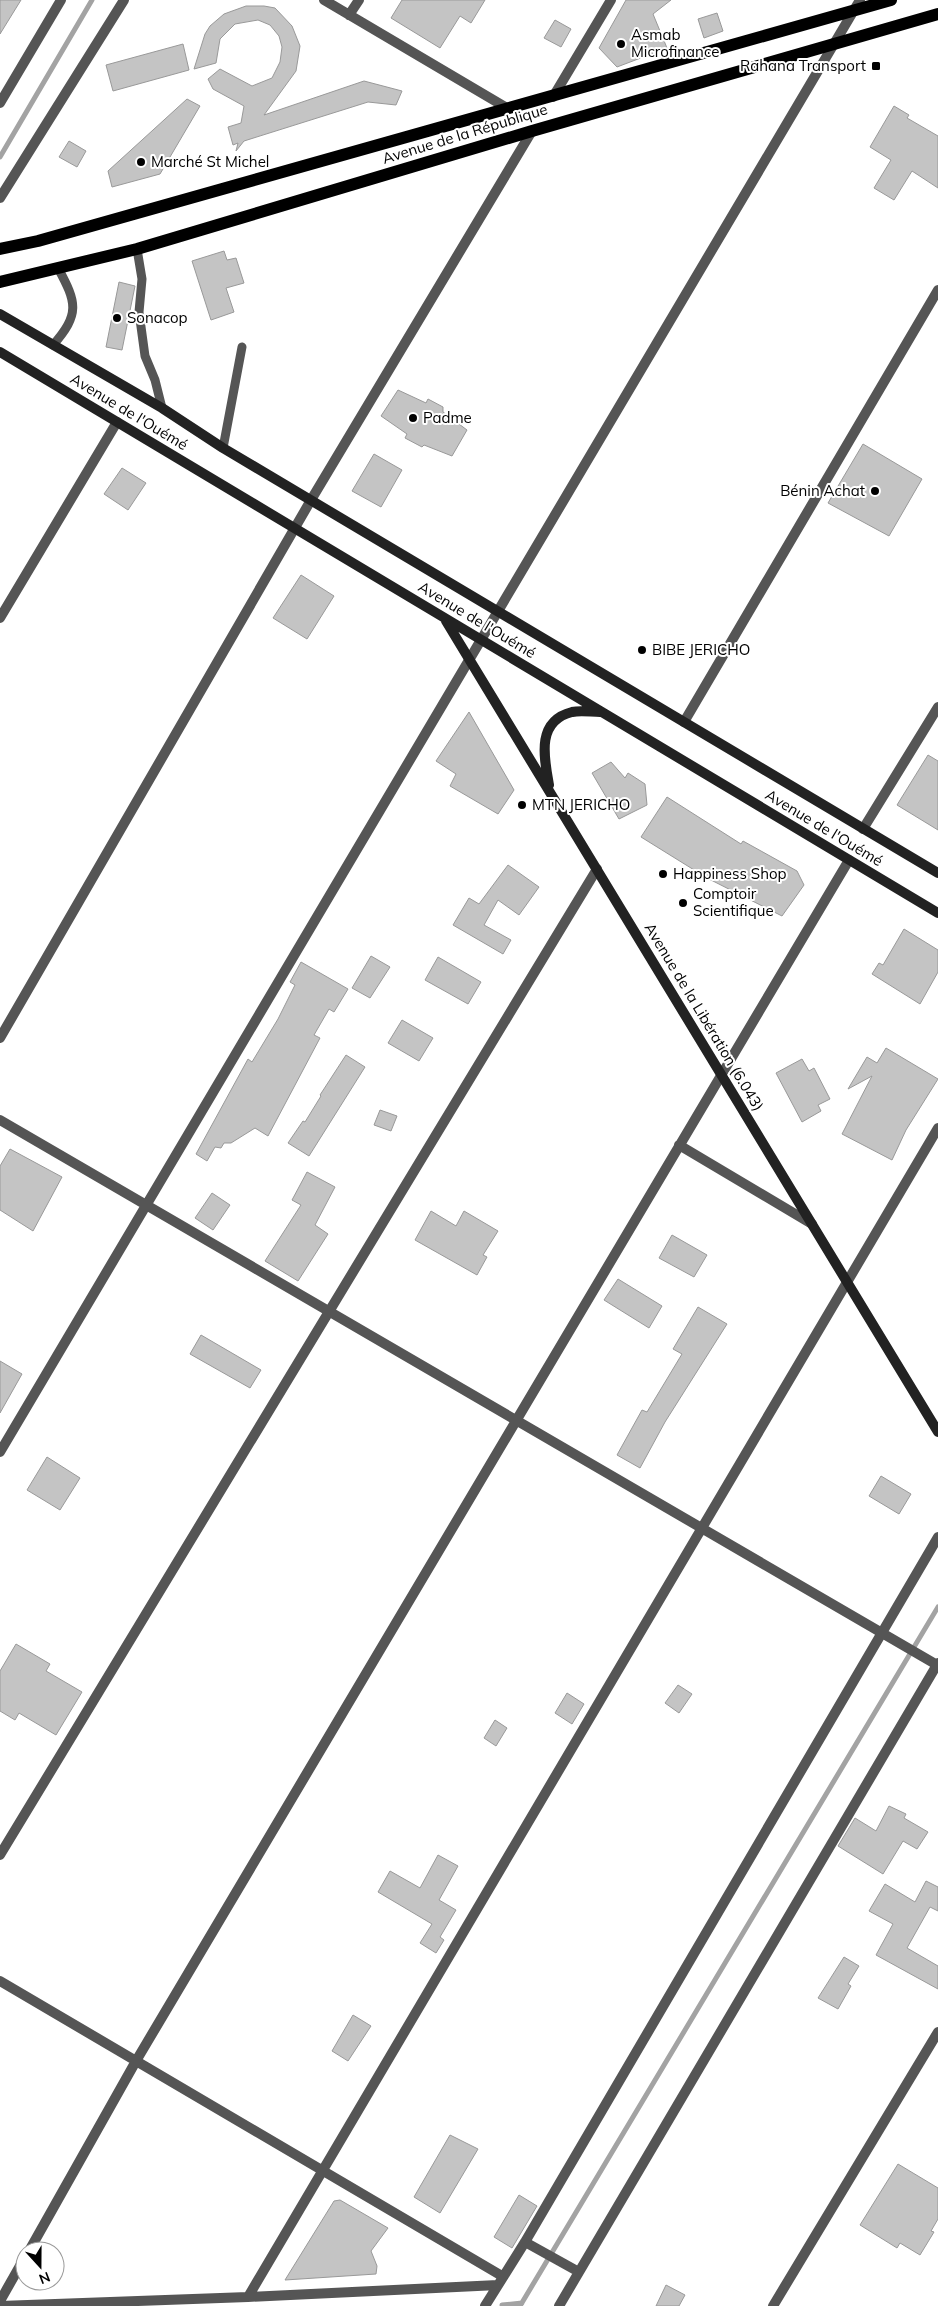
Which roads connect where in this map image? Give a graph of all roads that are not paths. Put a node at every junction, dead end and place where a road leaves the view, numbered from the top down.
1 (61, 0) edge
2 (124, 0) edge
3 (324, 0) edge
4 (359, 0) edge
5 (610, 0) edge
6 (890, 0) edge
7 (857, 5) edge
8 (938, 14) edge
9 (350, 15) junction
10 (832, 45) junction
11 (553, 96) junction
12 (0, 103) edge
13 (507, 108) junction
14 (532, 131) junction
15 (0, 198) edge
16 (0, 249) edge
17 (137, 249) junction
18 (58, 268) junction
19 (0, 282) edge
20 (938, 290) edge
21 (0, 314) edge
22 (53, 345) junction
23 (242, 346) dead end
24 (0, 352) edge
25 (162, 408) junction
26 (117, 422) junction
27 (223, 448) junction
28 (311, 500) junction
29 (295, 529) junction
30 (498, 611) junction
31 (0, 618) edge
32 (444, 618) junction
33 (481, 640) junction
34 (470, 660) junction
35 (938, 707) edge
36 (602, 712) junction
37 (684, 722) junction
38 (550, 791) junction
39 (863, 829) junction
40 (849, 860) junction
41 (597, 869) junction
42 (938, 873) edge
43 (938, 913) edge
44 (0, 1038) edge
45 (721, 1075) junction
46 (0, 1120) edge
47 (938, 1128) edge
48 (679, 1146) junction
49 (146, 1205) junction
50 (812, 1224) junction
51 (848, 1283) junction
52 (328, 1311) junction
53 (516, 1420) junction
54 (938, 1432) edge
55 (0, 1452) edge
56 (702, 1529) junction
57 (938, 1537) edge
58 (882, 1634) junction
59 (937, 1664) edge
60 (0, 1855) edge
61 (0, 1981) edge
62 (938, 2032) edge
63 (136, 2061) junction
64 (323, 2171) junction
65 (34, 2241) edge
66 (525, 2242) junction
67 (579, 2272) junction
68 (15, 2275) edge
69 (500, 2280) junction
70 (248, 2297) junction
71 (0, 2301) edge
72 (0, 2306) edge
73 (485, 2306) edge
74 (559, 2306) edge
75 (773, 2306) edge

1 - 12 street
2 - 15 street
3 - 9 street
4 - 9 street
5 - 11 street
6 - 7 main road, Avenue de la République
7 - 10 street
7 - 11 main road, Avenue de la République
8 - 10 main road, Avenue de la République
9 - 13 street
10 - 14 main road, Avenue de la République
10 - 30 street
11 - 13 main road, Avenue de la République
13 - 16 main road, Avenue de la République
14 - 17 main road, Avenue de la République
14 - 28 street
17 - 18 main road, Avenue de la République
17 - 25 lane
18 - 19 main road, Avenue de la République
18 - 22 lane
20 - 37 street
21 - 22 main road, Avenue de l'Ouémé
22 - 25 main road, Avenue de l'Ouémé
23 - 27 lane
24 - 26 main road, Avenue de l'Ouémé
25 - 27 main road, Avenue de l'Ouémé
26 - 29 main road, Avenue de l'Ouémé
26 - 31 street
27 - 28 main road, Avenue de l'Ouémé
28 - 29 street
28 - 30 main road, Avenue de l'Ouémé
29 - 32 main road, Avenue de l'Ouémé
29 - 44 street
30 - 33 street
30 - 37 main road, Avenue de l'Ouémé
32 - 33 main road, Avenue de l'Ouémé
32 - 34 main road, Avenue de la Libération (6.043)
33 - 34 street
33 - 36 main road, Avenue de l'Ouémé
34 - 38 main road, Avenue de la Libération (6.043)
34 - 49 street
35 - 39 street
36 - 38 main road
36 - 40 main road, Avenue de l'Ouémé
37 - 39 main road, Avenue de l'Ouémé
38 - 41 main road, Avenue de la Libération (6.043)
39 - 42 main road, Avenue de l'Ouémé
40 - 43 main road, Avenue de l'Ouémé
40 - 45 street
41 - 45 main road, Avenue de la Libération (6.043)
41 - 52 street
45 - 48 street
45 - 50 main road, Avenue de la Libération (6.043)
46 - 49 street
47 - 51 street
48 - 50 street
48 - 53 street
49 - 52 street
49 - 55 street
50 - 51 main road, Avenue de la Libération (6.043)
51 - 54 main road, Avenue de la Libération (6.043)
51 - 56 street
52 - 53 street
52 - 60 street
53 - 56 street
53 - 63 street
56 - 58 street
56 - 64 street
57 - 58 street
58 - 59 street
58 - 66 street
59 - 67 street
61 - 63 street
62 - 75 street
63 - 64 street
63 - 65 street
64 - 69 street
64 - 70 street
66 - 67 street
66 - 69 street
67 - 74 street
68 - 71 street
69 - 70 street
69 - 73 street
70 - 72 street

